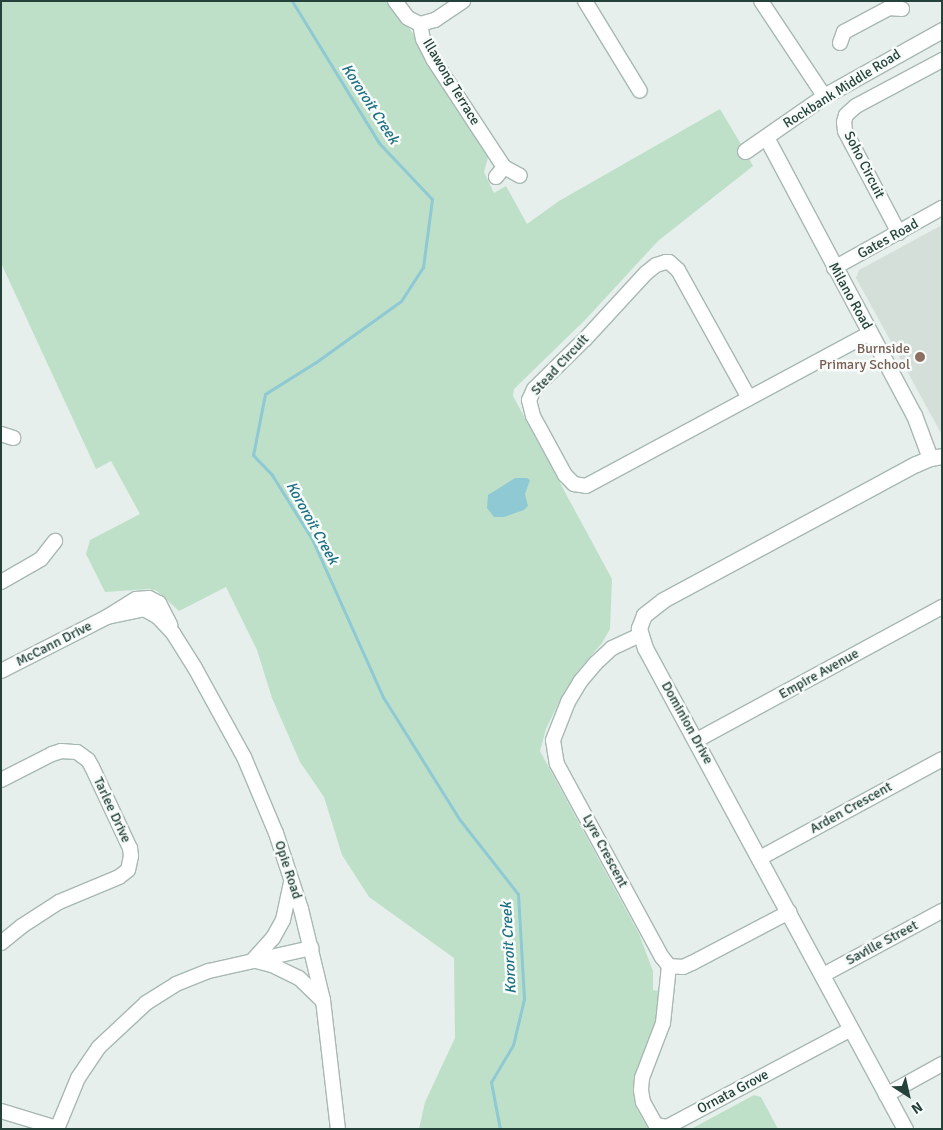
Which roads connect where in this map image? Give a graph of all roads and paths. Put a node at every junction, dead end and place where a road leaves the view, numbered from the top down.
1 (395, 1) edge
2 (463, 1) edge
3 (584, 1) edge
4 (761, 1) edge
5 (902, 9) dead end
6 (420, 24) junction
7 (942, 30) edge
8 (840, 43) dead end
9 (942, 60) edge
10 (640, 91) dead end
11 (824, 96) junction
12 (766, 137) junction
13 (745, 151) dead end
14 (520, 176) dead end
15 (942, 208) edge
16 (899, 233) junction
17 (834, 268) junction
18 (870, 333) junction
19 (749, 398) junction
20 (936, 457) edge
21 (55, 541) dead end
22 (1, 582) edge
23 (152, 605) joint
24 (942, 607) edge
25 (640, 635) junction
26 (1, 671) edge
27 (697, 740) junction
28 (942, 759) edge
29 (1, 780) edge
30 (760, 858) junction
31 (291, 877) junction
32 (942, 911) edge
33 (790, 912) junction
34 (1, 943) edge
35 (311, 948) junction
36 (253, 960) junction
37 (669, 966) junction
38 (823, 975) junction
39 (323, 1000) junction
40 (851, 1029) junction
41 (942, 1064) edge
42 (886, 1094) junction
43 (1, 1111) edge
44 (57, 1128) edge
45 (338, 1129) edge
46 (905, 1129) edge

1 - 6 street, Illawong Terrace
2 - 6 street
3 - 10 street
4 - 11 street
5 - 8 street
6 - 14 street, Illawong Terrace
7 - 11 street, Rockbank Middle Road
9 - 16 street, Soho Circuit
11 - 12 street, Rockbank Middle Road
12 - 13 street, Rockbank Middle Road
12 - 17 street, Milano Road
15 - 16 street, Gates Road
16 - 17 street, Gates Road
17 - 18 street, Milano Road
18 - 19 street, Stead Circuit
18 - 20 street, Milano Road
19 - 19 street, Stead Circuit
20 - 25 street
21 - 22 street
23 - 26 street, McCann Drive
23 - 31 street, Opie Road
24 - 27 street, Empire Avenue
25 - 27 street, Dominion Drive
25 - 37 street, Lyre Crescent
27 - 30 street, Dominion Drive
28 - 30 street, Arden Crescent
29 - 34 street, Tarlee Drive
30 - 33 street, Dominion Drive
31 - 35 street, Opie Road
31 - 36 street
32 - 38 street, Saville Street
33 - 37 street
33 - 38 street, Dominion Drive
35 - 36 street
35 - 39 street, Opie Road
36 - 39 street
36 - 44 street
37 - 40 street, Ornata Grove
38 - 40 street, Dominion Drive
39 - 45 street, Opie Road
40 - 42 street, Dominion Drive
41 - 42 street
42 - 46 street, Dominion Drive
43 - 44 street

